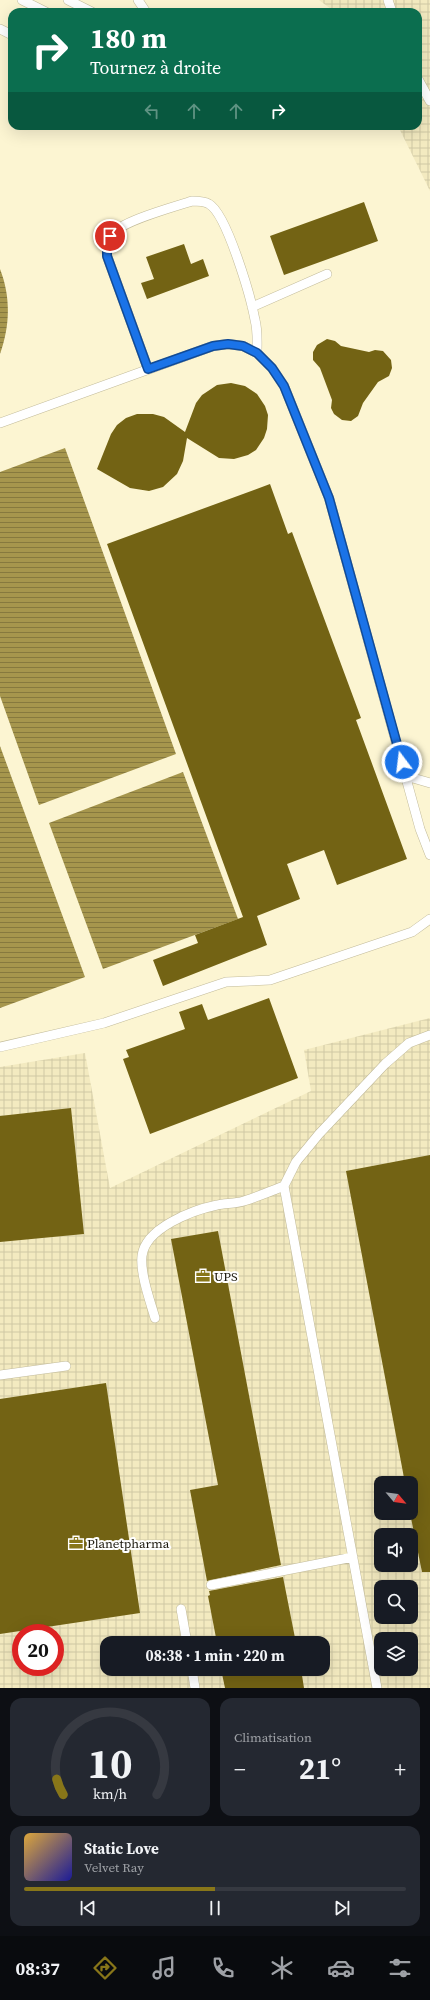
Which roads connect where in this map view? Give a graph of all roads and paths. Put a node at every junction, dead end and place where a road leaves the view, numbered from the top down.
1 (22, 0) edge
2 (68, 0) edge
3 (38, 8) edge
4 (84, 8) edge
5 (422, 86) edge
6 (430, 101) edge
7 (327, 274) dead end
8 (252, 307) junction
9 (257, 353) junction
10 (148, 369) junction
11 (0, 423) edge
12 (406, 776) junction
13 (430, 783) edge
14 (430, 855) edge
15 (430, 919) edge
16 (430, 1035) edge
17 (0, 1047) edge
18 (284, 1186) junction
19 (155, 1318) dead end
20 (66, 1366) dead end
21 (0, 1375) edge
22 (352, 1558) junction
23 (211, 1585) dead end
24 (181, 1609) dead end
25 (186, 1636) edge
26 (193, 1676) edge
27 (195, 1688) edge
28 (377, 1688) edge

1 - 3 lane
2 - 4 lane
5 - 6 lane
7 - 8 lane
8 - 9 lane
8 - 10 lane
9 - 10 lane
9 - 12 lane
10 - 11 lane
12 - 13 lane
12 - 14 lane
15 - 17 lane
16 - 18 lane
18 - 19 lane
18 - 22 lane
20 - 21 lane
22 - 23 lane
22 - 28 lane
24 - 25 lane
26 - 27 lane

